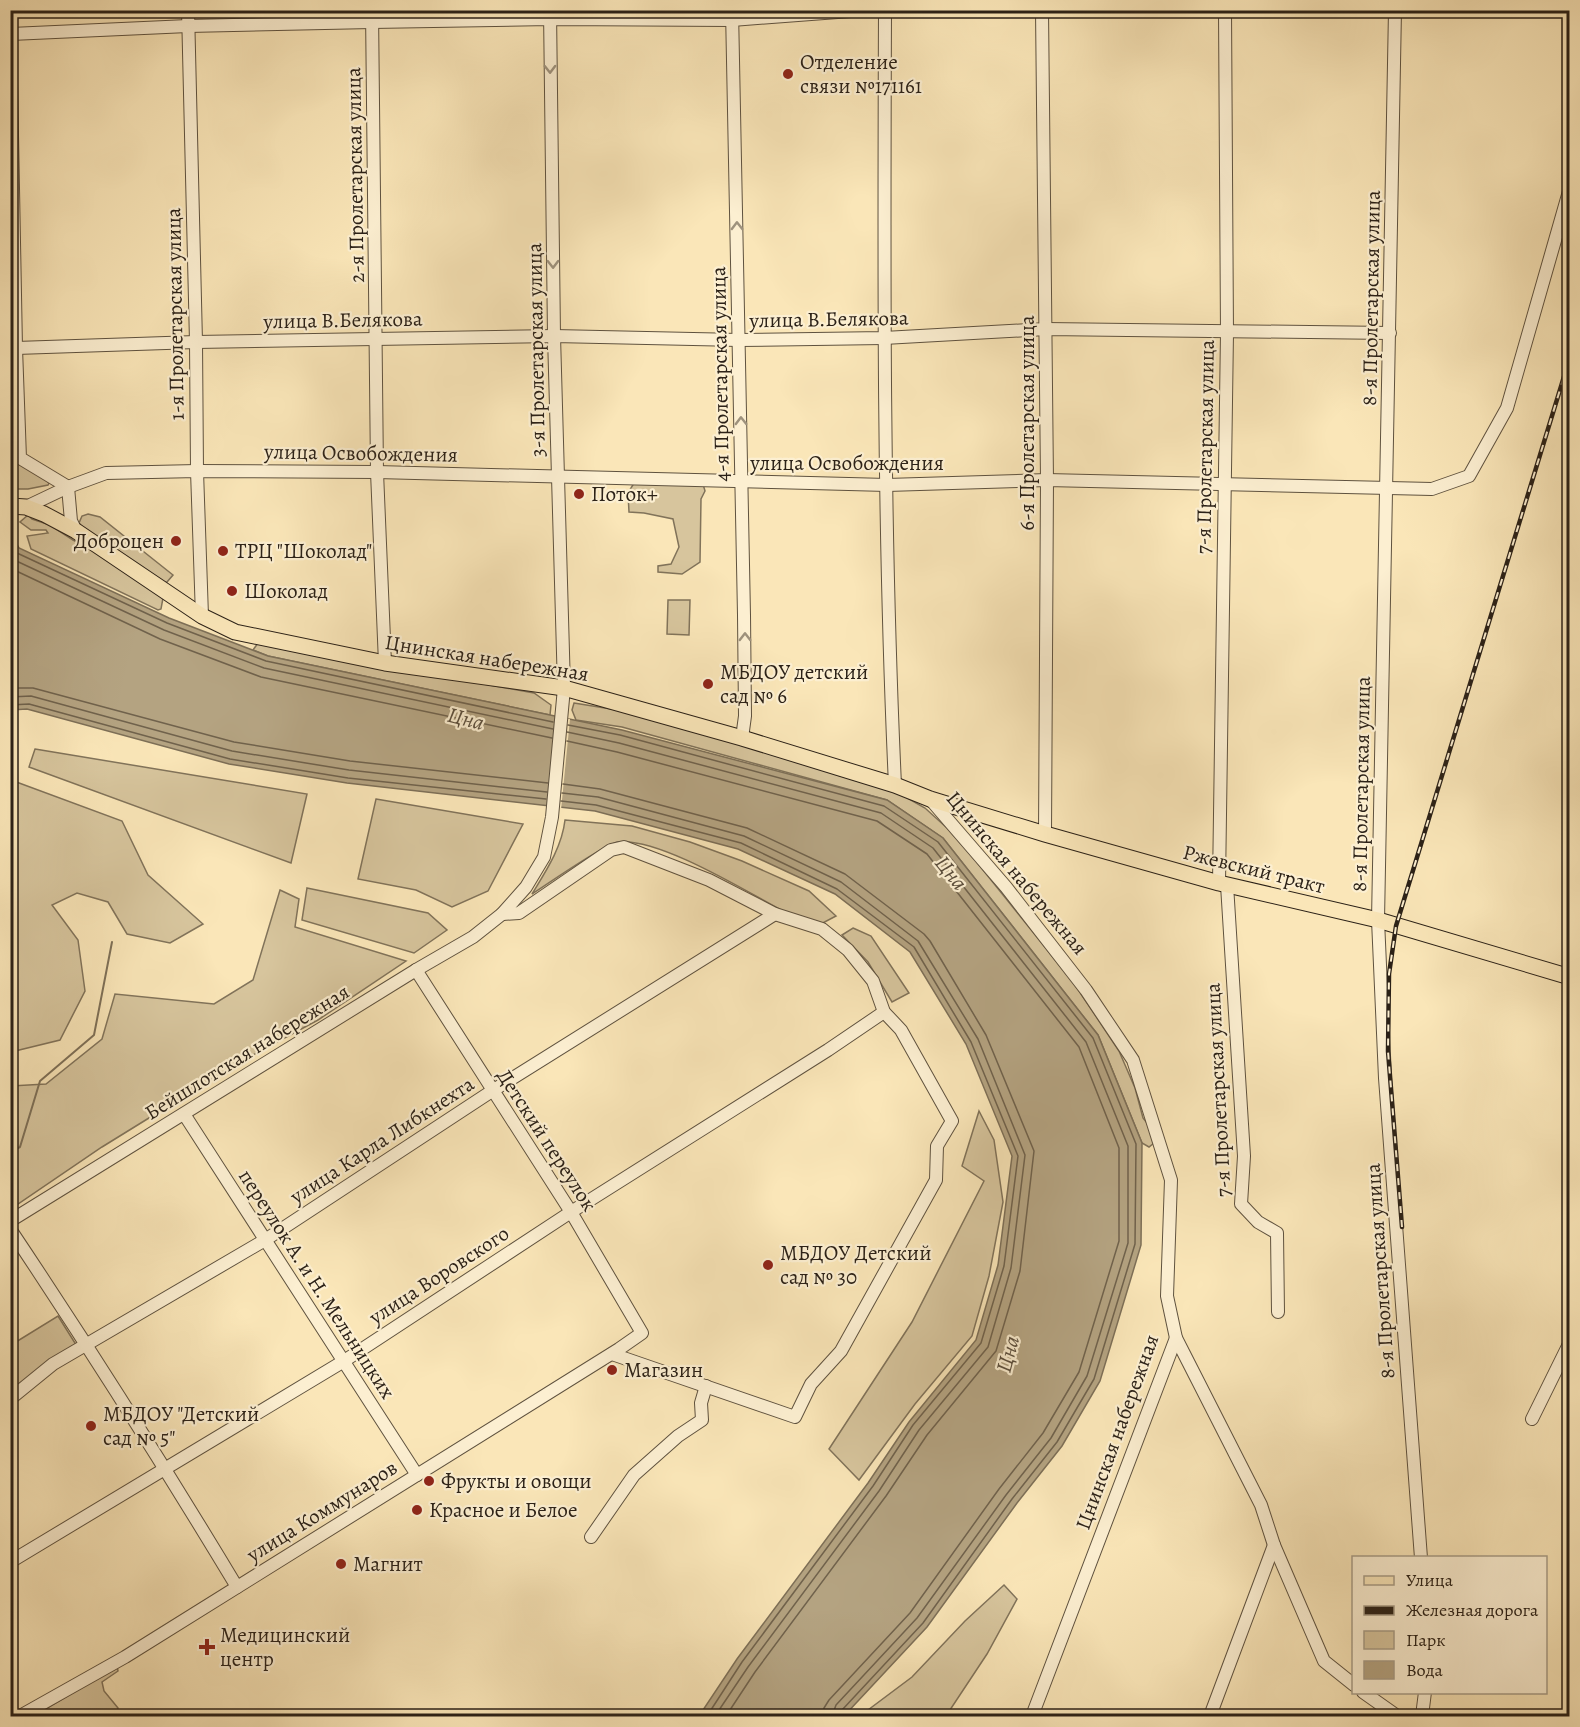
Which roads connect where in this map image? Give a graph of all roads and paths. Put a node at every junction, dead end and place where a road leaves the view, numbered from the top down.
1 (188, 10) edge
2 (864, 10) edge
3 (885, 10) edge
4 (1042, 10) edge
5 (1225, 10) edge
6 (1395, 10) edge
7 (550, 15) edge
8 (732, 15) edge
9 (372, 16) edge
10 (188, 26) junction
11 (10, 28) edge
12 (11, 34) edge
13 (1569, 188) edge
14 (1046, 330) junction
15 (1227, 333) junction
16 (1390, 333) junction
17 (554, 336) junction
18 (884, 338) junction
19 (377, 339) junction
20 (739, 340) junction
21 (196, 342) junction
22 (16, 348) junction
23 (197, 471) junction
24 (377, 472) junction
25 (559, 477) junction
26 (1047, 480) junction
27 (742, 482) junction
28 (1224, 484) junction
29 (887, 485) junction
30 (68, 487) junction
31 (1387, 489) junction
32 (18, 507) edge
33 (76, 531) junction
34 (202, 616) junction
35 (385, 663) junction
36 (564, 688) junction
37 (563, 711) joint
38 (742, 738) junction
39 (895, 785) junction
40 (930, 799) junction
41 (1045, 834) junction
42 (1223, 884) junction
43 (776, 914) junction
44 (502, 915) junction
45 (1378, 920) junction
46 (416, 970) junction
47 (1569, 977) edge
48 (884, 1012) junction
49 (492, 1091) junction
50 (184, 1114) junction
51 (571, 1212) junction
52 (10, 1221) edge
53 (10, 1229) edge
54 (266, 1240) junction
55 (1278, 1312) dead end
56 (642, 1333) joint
57 (1176, 1338) junction
58 (1569, 1342) edge
59 (87, 1343) junction
60 (612, 1354) junction
61 (344, 1361) junction
62 (706, 1386) junction
63 (10, 1399) edge
64 (1532, 1419) dead end
65 (166, 1469) junction
66 (417, 1475) junction
67 (591, 1537) dead end
68 (1274, 1545) junction
69 (1421, 1556) edge
70 (10, 1562) edge
71 (237, 1587) junction
72 (1352, 1684) edge
73 (1366, 1694) edge
74 (1425, 1694) edge
75 (10, 1706) edge
76 (15, 1716) edge
77 (20, 1716) edge
78 (1032, 1716) edge
79 (1210, 1716) edge
80 (1397, 1716) edge
81 (1422, 1716) edge

1 - 10 street, 1-я Пролетарская улица
2 - 8 street
3 - 18 street
4 - 14 street, 6-я Пролетарская улица
5 - 15 street, 7-я Пролетарская улица
6 - 16 street, 8-я Пролетарская улица
7 - 8 street
7 - 9 street
7 -> 17 street, 3-я Пролетарская улица
20 -> 8 street, 4-я Пролетарская улица
9 - 10 street
9 - 19 street, 2-я Пролетарская улица
10 - 12 street
10 - 21 street, 1-я Пролетарская улица
11 - 12 street
12 - 22 street
13 - 31 street, улица Освобождения
14 - 15 street, улица В.Белякова
14 - 18 street, улица В.Белякова
14 - 26 street, 6-я Пролетарская улица
15 - 16 street, улица В.Белякова
15 - 28 street, 7-я Пролетарская улица
16 - 31 street, 8-я Пролетарская улица
17 - 19 street, улица В.Белякова
17 - 20 street, улица В.Белякова
17 - 25 street, 3-я Пролетарская улица
18 - 20 street, улица В.Белякова
18 - 29 street
19 - 21 street, улица В.Белякова
19 - 24 street, 2-я Пролетарская улица
27 -> 20 street, 4-я Пролетарская улица
21 - 22 street, улица В.Белякова
21 - 23 street, 1-я Пролетарская улица
22 - 30 street
23 - 24 street, улица Освобождения
23 - 30 street, улица Освобождения
23 - 34 street, 1-я Пролетарская улица
24 - 25 street, улица Освобождения
24 - 35 street, 2-я Пролетарская улица
25 - 27 street, улица Освобождения
25 - 36 street, 3-я Пролетарская улица
26 - 28 street, улица Освобождения
26 - 29 street, улица Освобождения
26 - 41 street, 6-я Пролетарская улица
27 - 29 street, улица Освобождения
38 -> 27 street, 4-я Пролетарская улица
28 - 31 street, улица Освобождения
28 - 42 street, 7-я Пролетарская улица
29 - 39 street
30 - 32 street, улица Освобождения
30 - 33 street
31 - 45 street, 8-я Пролетарская улица
32 - 33 main road, Цнинская набережная
33 - 34 main road, Цнинская набережная
34 - 35 main road, Цнинская набережная
35 - 36 main road, Цнинская набережная
36 - 37 street, 3-я Пролетарская улица
36 - 38 main road, Цнинская набережная
37 - 44 street, Бейшлотская набережная
38 - 39 main road, Цнинская набережная
39 - 40 main road, Цнинская набережная
40 - 41 main road, Ржевский тракт
40 - 57 street, Цнинская набережная
41 - 42 main road, Ржевский тракт
42 - 45 main road, Ржевский тракт
42 - 55 street, 7-я Пролетарская улица
43 - 44 street, Бейшлотская набережная
43 - 48 street, Бейшлотская набережная
43 - 49 street, улица Карла Либкнехта
44 - 46 street, Бейшлотская набережная
45 - 47 main road, Ржевский тракт
45 - 69 street, 8-я Пролетарская улица
46 - 49 street, Детский переулок
46 - 50 street, Бейшлотская набережная
48 - 51 street, улица Воровского
48 - 62 street, Бейшлотская набережная
49 - 51 street, Детский переулок
49 - 54 street, улица Карла Либкнехта
50 - 52 street, Бейшлотская набережная
50 - 54 street, переулок А. и Н. Мельницких
51 - 56 street, Детский переулок
51 - 61 street, улица Воровского
53 - 59 street
54 - 59 street, улица Карла Либкнехта
54 - 61 street, переулок А. и Н. Мельницких
56 - 60 street, улица Коммунаров
57 - 68 street
57 - 78 street, Цнинская набережная
58 - 64 street
59 - 63 street, улица Карла Либкнехта
59 - 65 street
60 - 62 street
60 - 66 street, улица Коммунаров
61 - 65 street, улица Воровского
61 - 66 street, переулок А. и Н. Мельницких
62 - 67 street
65 - 70 street, улица Воровского
65 - 71 street
66 - 71 street, улица Коммунаров
68 - 72 street
68 - 79 street
71 - 77 street, улица Коммунаров
73 - 80 street
74 - 81 street
75 - 76 street

